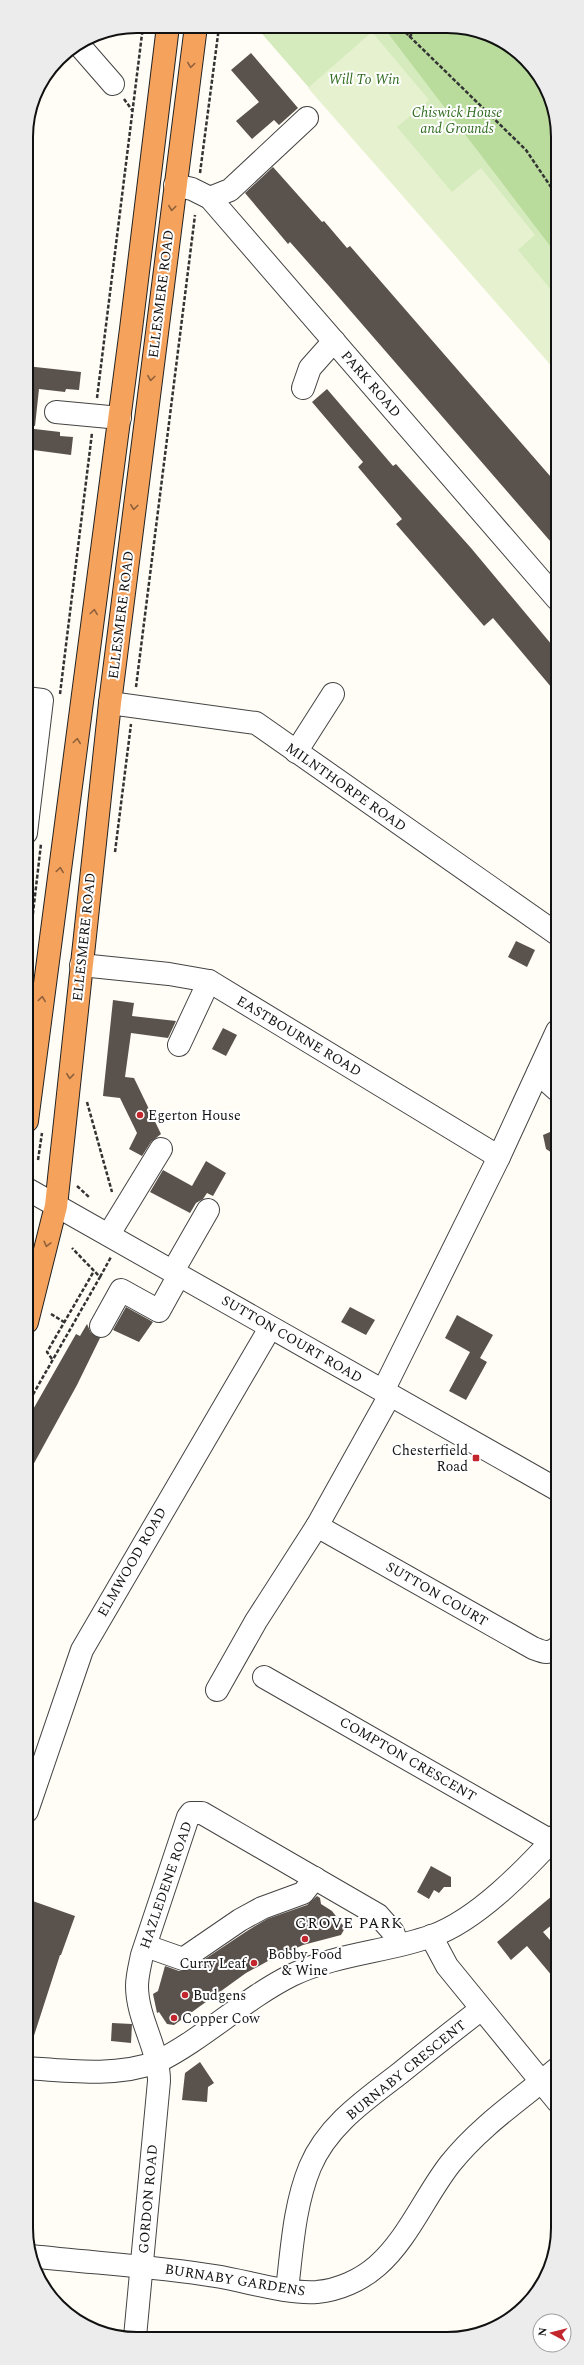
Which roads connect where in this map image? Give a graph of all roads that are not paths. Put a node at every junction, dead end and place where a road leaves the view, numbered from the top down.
1 (167, 33) edge
2 (195, 33) edge
3 (82, 49) edge
4 (113, 84) dead end
5 (307, 118) dead end
6 (174, 185) junction
7 (210, 198) junction
8 (334, 341) junction
9 (303, 388) dead end
10 (56, 412) dead end
11 (120, 418) junction
12 (551, 592) edge
13 (333, 694) dead end
14 (43, 700) edge
15 (110, 703) junction
16 (296, 752) junction
17 (34, 837) edge
18 (551, 930) edge
19 (81, 965) junction
20 (209, 981) junction
21 (551, 1044) edge
22 (179, 1045) dead end
23 (538, 1073) junction
24 (33, 1076) edge
25 (551, 1085) edge
26 (161, 1149) dead end
27 (499, 1157) junction
28 (33, 1193) edge
29 (56, 1206) junction
30 (208, 1210) dead end
31 (114, 1226) junction
32 (176, 1273) junction
33 (33, 1298) edge
34 (101, 1326) dead end
35 (270, 1328) junction
36 (386, 1393) junction
37 (551, 1486) edge
38 (317, 1526) junction
39 (551, 1652) edge
40 (264, 1677) dead end
41 (217, 1690) dead end
42 (33, 1793) edge
43 (551, 1836) edge
44 (551, 1841) edge
45 (315, 1878) junction
46 (431, 1936) junction
47 (398, 1945) junction
48 (146, 1946) junction
49 (480, 2010) junction
50 (157, 2062) junction
51 (33, 2068) edge
52 (551, 2074) edge
53 (541, 2082) junction
54 (551, 2094) edge
55 (37, 2257) edge
56 (142, 2267) junction
57 (287, 2290) junction
58 (135, 2332) edge

1 - 11 highway, ELLESMERE ROAD
2 -> 6 highway, ELLESMERE ROAD
3 - 4 street
5 - 7 street
6 - 7 street, PARK ROAD
6 -> 15 highway, ELLESMERE ROAD
7 - 8 street, PARK ROAD
8 - 9 street
8 - 12 street, PARK ROAD
10 - 11 street
24 -> 11 highway, ELLESMERE ROAD
13 - 16 street
14 - 17 street
15 - 16 street, MILNTHORPE ROAD
15 - 19 highway, ELLESMERE ROAD
16 - 18 street, MILNTHORPE ROAD
19 - 20 street, EASTBOURNE ROAD
19 -> 29 highway, ELLESMERE ROAD
20 - 22 street
20 - 27 street, EASTBOURNE ROAD
21 - 23 street
23 - 25 street
23 - 27 street
26 - 31 street
27 - 36 street
28 - 29 street, SUTTON COURT ROAD
29 - 31 street, SUTTON COURT ROAD
29 -> 33 highway, ELLESMERE ROAD
30 - 32 street
31 - 32 street, SUTTON COURT ROAD
32 - 34 street
32 - 35 street, SUTTON COURT ROAD
35 - 36 street, SUTTON COURT ROAD
35 - 42 street, ELMWOOD ROAD
36 - 37 street, SUTTON COURT ROAD
36 - 38 street
38 - 39 street, SUTTON COURT
38 - 41 street
40 - 43 street, COMPTON CRESCENT
44 - 46 street
45 - 47 street, HAZLEDENE ROAD
45 - 48 street
45 - 48 street, HAZLEDENE ROAD
46 - 47 street
46 - 49 street
47 - 50 street
48 - 50 street, HAZLEDENE ROAD
49 - 53 street
49 - 57 street, BURNABY CRESCENT
50 - 51 street
50 - 56 street, GORDON ROAD
52 - 53 street, BURNABY GARDENS
53 - 54 street
53 - 57 street, BURNABY GARDENS
55 - 56 street, BURNABY GARDENS
56 - 57 street, BURNABY GARDENS
56 - 58 street, GORDON ROAD

